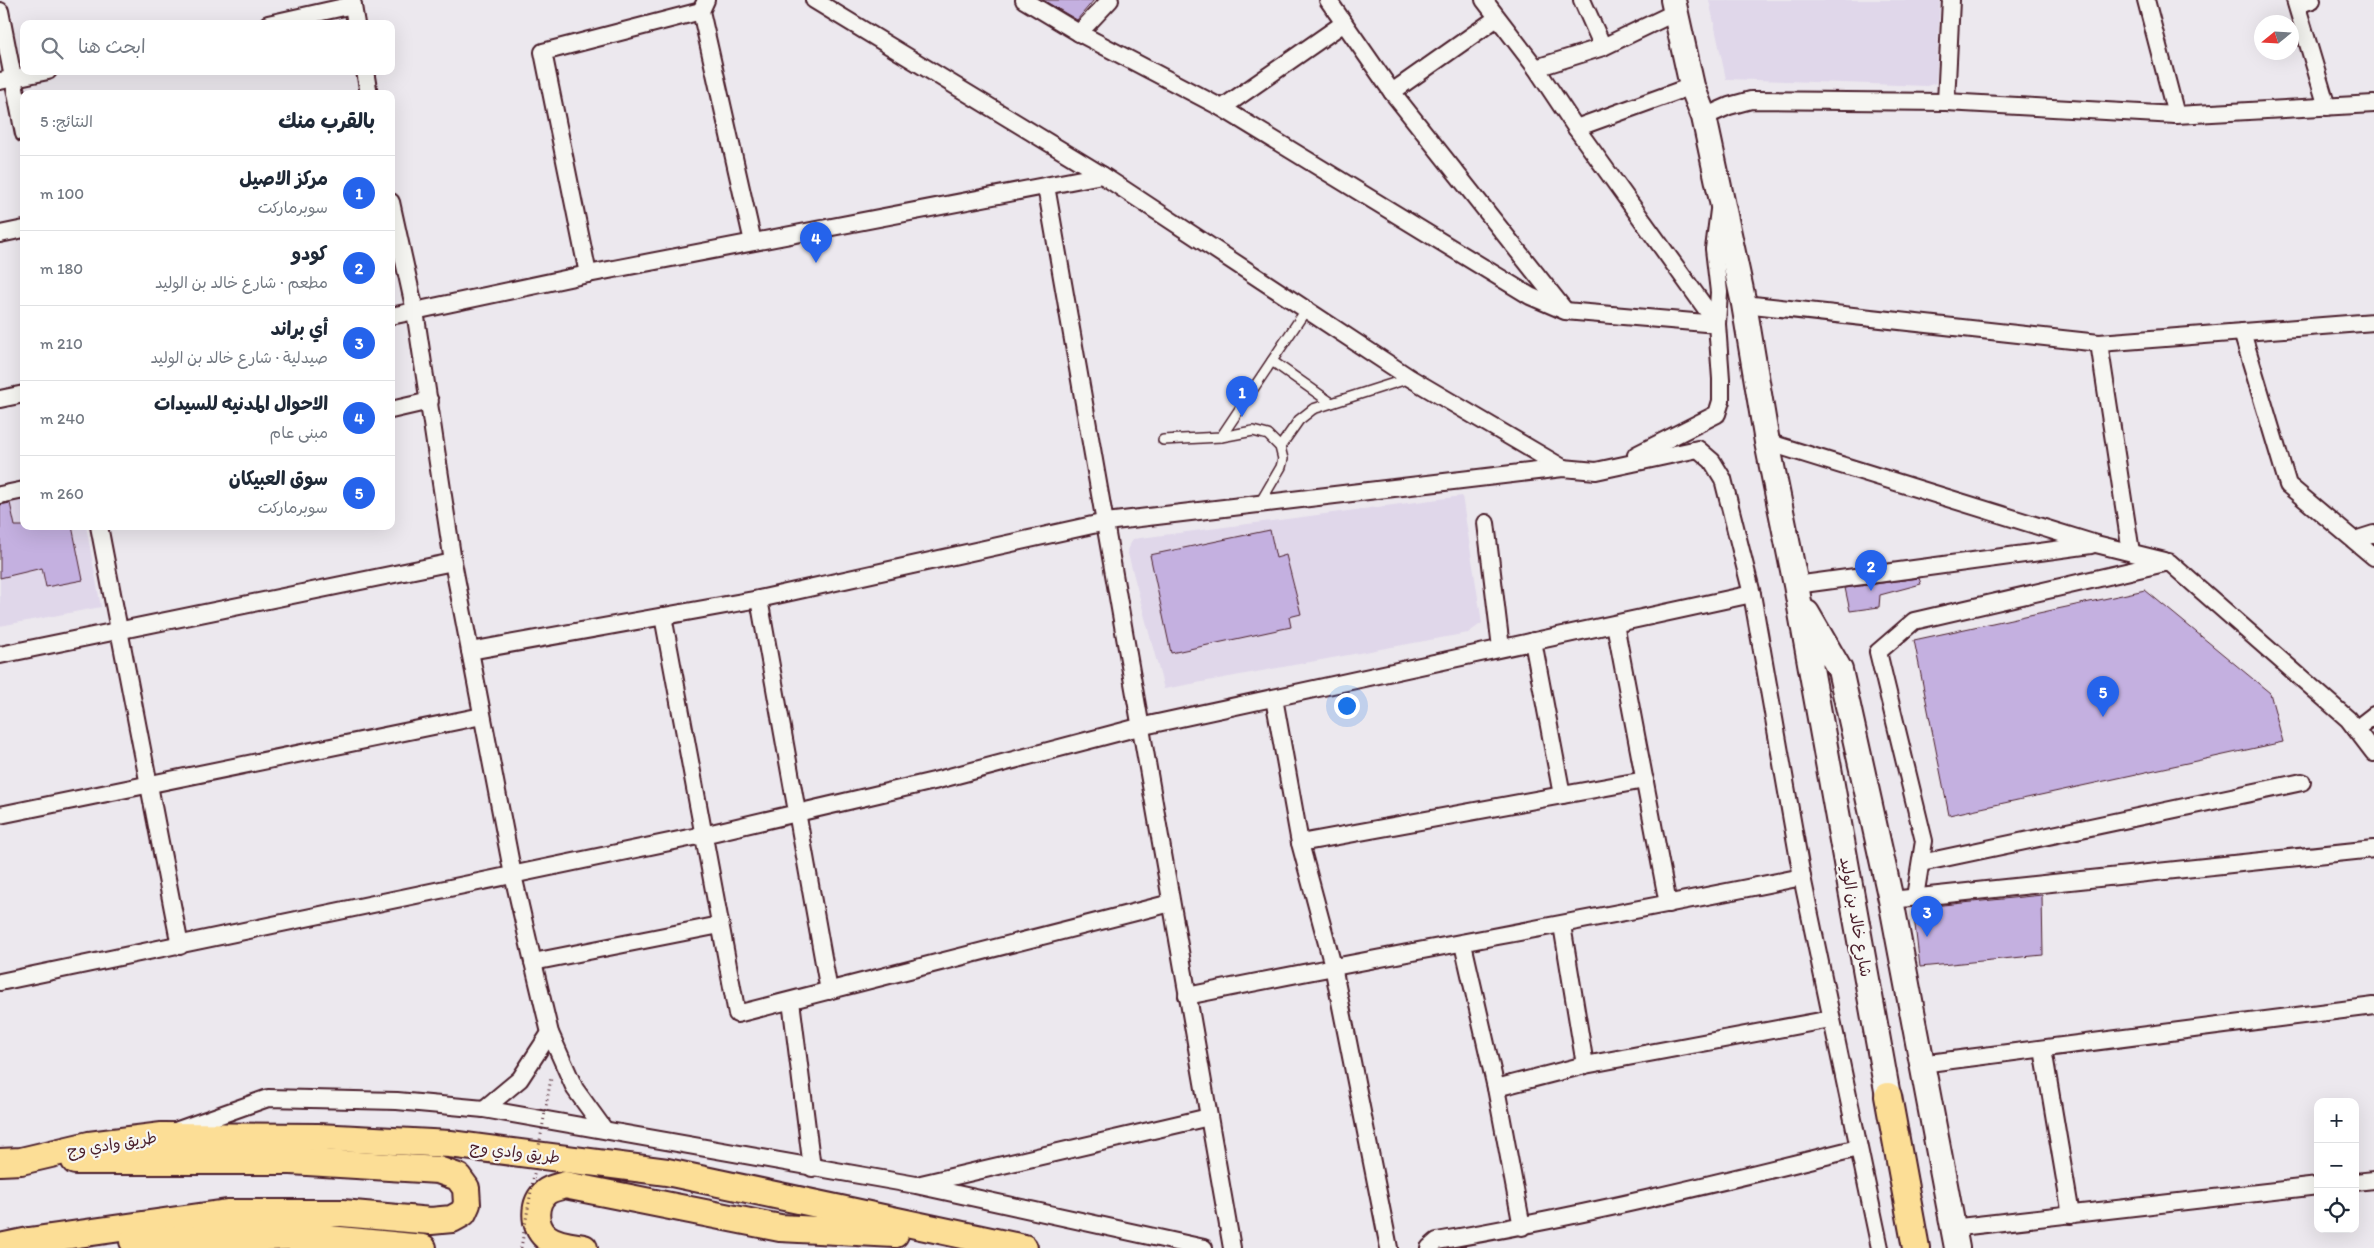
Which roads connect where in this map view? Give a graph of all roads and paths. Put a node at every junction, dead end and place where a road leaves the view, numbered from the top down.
1 (814, 0) edge
2 (1024, 0) edge
3 (1110, 0) edge
4 (1328, 0) edge
5 (1484, 0) edge
6 (1582, 0) edge
7 (1952, 0) edge
8 (2146, 0) edge
9 (2302, 2) edge
10 (352, 3) edge
11 (704, 5) edge
12 (1674, 6) edge
13 (0, 11) edge
14 (1497, 18) junction
15 (284, 20) edge
16 (355, 20) edge
17 (1344, 23) junction
18 (1079, 33) junction
19 (1603, 47) junction
20 (1536, 68) junction
21 (30, 75) edge
22 (366, 75) edge
23 (7, 80) edge
24 (1692, 86) junction
25 (368, 90) edge
26 (1392, 92) junction
27 (1946, 102) junction
28 (2374, 104) edge
29 (2327, 107) junction
30 (1222, 108) junction
31 (2176, 115) junction
32 (1704, 117) junction
33 (20, 121) edge
34 (1576, 128) junction
35 (1102, 174) junction
36 (1046, 186) junction
37 (1720, 196) junction
38 (395, 220) edge
39 (20, 230) edge
40 (0, 234) edge
41 (753, 242) junction
42 (588, 274) junction
43 (1744, 304) junction
44 (1306, 310) junction
45 (1565, 310) junction
46 (415, 311) junction
47 (395, 315) edge
48 (2374, 322) edge
49 (1717, 324) junction
50 (2242, 332) junction
51 (2099, 343) junction
52 (1272, 361) junction
53 (1410, 378) junction
54 (20, 395) edge
55 (0, 398) edge
56 (430, 401) junction
57 (1330, 402) junction
58 (395, 409) edge
59 (1221, 437) junction
60 (1163, 440) dead end
61 (1767, 442) junction
62 (1280, 447) junction
63 (1563, 468) junction
64 (1596, 471) junction
65 (20, 491) edge
66 (0, 495) edge
67 (1260, 503) junction
68 (1106, 522) junction
69 (1486, 523) dead end
70 (100, 530) edge
71 (2374, 534) edge
72 (2354, 540) junction
73 (2096, 544) junction
74 (2130, 552) junction
75 (2374, 557) edge
76 (453, 562) junction
77 (2169, 562) junction
78 (1797, 591) junction
79 (1752, 594) junction
80 (759, 599) junction
81 (663, 616) junction
82 (1615, 624) junction
83 (120, 631) junction
84 (1533, 641) junction
85 (1501, 648) junction
86 (470, 651) junction
87 (0, 655) edge
88 (1274, 698) junction
89 (2374, 715) edge
90 (482, 716) junction
91 (1139, 727) junction
92 (2356, 729) junction
93 (2374, 753) edge
94 (1645, 780) junction
95 (2302, 782) dead end
96 (149, 784) junction
97 (1562, 795) junction
98 (797, 813) junction
99 (0, 814) edge
100 (704, 835) junction
101 (1300, 843) junction
102 (2374, 848) edge
103 (1921, 863) junction
104 (513, 875) junction
105 (1802, 877) junction
106 (1915, 897) junction
107 (1891, 900) junction
108 (1171, 904) junction
109 (1668, 904) junction
110 (1562, 924) junction
111 (720, 925) junction
112 (1463, 944) junction
113 (180, 946) junction
114 (533, 962) junction
115 (1333, 966) junction
116 (0, 982) edge
117 (830, 991) junction
118 (1188, 996) junction
119 (791, 1001) junction
120 (2374, 1006) edge
121 (1831, 1019) junction
122 (550, 1033) junction
123 (2043, 1048) junction
124 (1921, 1064) junction
125 (1586, 1065) junction
126 (551, 1078) dead end
127 (1496, 1088) junction
128 (1888, 1096) joint
129 (484, 1109) junction
130 (1209, 1117) junction
131 (604, 1129) junction
132 (162, 1136) junction
133 (1858, 1148) junction
134 (10, 1162) edge
135 (812, 1168) junction
136 (2374, 1180) edge
137 (2359, 1182) edge
138 (916, 1185) junction
139 (2314, 1186) edge
140 (2071, 1215) junction
141 (1522, 1227) junction
142 (970, 1237) junction
143 (1954, 1238) edge
144 (29, 1241) junction
145 (150, 1244) edge
146 (0, 1247) edge
147 (423, 1248) edge
148 (522, 1248) edge
149 (584, 1248) edge
150 (1024, 1248) edge
151 (1204, 1248) edge
152 (1232, 1248) edge
153 (1388, 1248) edge
154 (1429, 1248) edge
155 (1880, 1248) edge
156 (1916, 1248) edge

1 - 35 street
2 - 18 street
3 - 18 street
4 - 17 street
5 - 14 street
6 - 19 street
7 - 27 street
8 - 31 street
9 - 29 street
10 - 15 street
10 - 16 street
11 - 41 street
11 - 42 street
12 - 19 street
12 - 24 street, شارع خالد بن الوليد
13 - 23 street
14 - 20 street
14 - 26 street
17 - 26 street
17 - 30 street
18 - 30 street
19 - 20 street
20 - 34 street
21 - 23 street
22 - 25 street
23 - 33 street
24 - 32 street, شارع خالد بن الوليد
24 - 34 street
26 - 45 street
27 - 31 street
27 - 32 street
28 - 29 street
29 - 31 street
30 - 45 street
32 - 37 street, شارع خالد بن الوليد
34 - 49 street
35 - 36 street
35 - 44 street
36 - 41 street
36 - 68 street
37 - 43 street, شارع خالد بن الوليد
37 - 49 street
38 - 46 street
39 - 40 street
41 - 42 street
42 - 46 street
43 - 51 street
43 - 61 street, شارع خالد بن الوليد
44 - 52 lane
44 - 53 street
45 - 49 street
46 - 47 street
46 - 56 street
48 - 50 street
49 - 64 street
50 - 51 street
50 - 72 street
51 - 74 street
52 - 57 lane
52 - 59 lane
53 - 57 lane
53 - 63 street
54 - 55 street
56 - 58 street
56 - 76 street
57 - 62 lane
59 - 60 lane
59 - 62 lane
61 - 73 street
61 - 78 street, شارع خالد بن الوليد
62 - 67 lane
63 - 64 street
63 - 67 street
64 - 79 street
65 - 66 street
67 - 68 street
68 - 80 street
68 - 91 street
69 - 85 street
70 - 83 street
71 - 72 street
72 - 75 street
73 - 74 street
73 - 78 street
74 - 77 street
76 - 83 street
76 - 86 street
77 - 92 street
77 - 103 street
78 - 107 street
78 - 128 street, شارع خالد بن الوليد
79 - 82 street
79 - 105 street
80 - 81 street
80 - 98 street
81 - 86 street
81 - 100 street
82 - 84 street
82 - 94 street
83 - 87 street
83 - 96 street
84 - 85 street
84 - 97 street
85 - 88 street
86 - 90 street
88 - 91 street
88 - 101 street
89 - 92 street
90 - 96 street
90 - 104 street
91 - 98 street
91 - 108 street
92 - 93 street
94 - 97 street
94 - 109 street
95 - 103 street
96 - 99 street
96 - 113 street
97 - 101 street
98 - 100 street
98 - 117 street
100 - 104 street
100 - 111 street
101 - 115 street
102 - 106 street
103 - 106 street
104 - 113 street
104 - 114 street
105 - 109 street
105 - 121 street
106 - 107 street
107 - 124 street
108 - 117 street
108 - 118 street
109 - 110 street
110 - 112 street
110 - 125 street
111 - 114 street
111 - 119 street
112 - 115 street
112 - 127 street
113 - 116 street
114 - 122 street
115 - 118 street
115 - 153 street
117 - 119 street
118 - 130 street
119 - 135 street
120 - 123 street
121 - 125 street
121 - 133 street
122 - 129 street
122 - 131 street
123 - 124 street
123 - 140 street
124 - 143 street
125 - 127 street
126 - 148 path, bridge
127 - 141 street
128 - 156 main road, شارع خالد بن الوليد
129 - 131 street
129 - 132 street
130 - 138 street
130 - 152 street
131 - 135 street
132 - 134 main road, طريق وادي وج
132 - 142 main road, طريق وادي وج
133 - 141 street
133 - 155 street
134 - 144 main road
135 - 138 street
136 - 137 street
138 - 151 street
139 - 140 street
140 - 143 street
141 - 154 street
142 - 149 main road
142 - 150 main road, طريق وادي وج
144 - 145 main road
144 - 146 main road
145 - 147 main road

